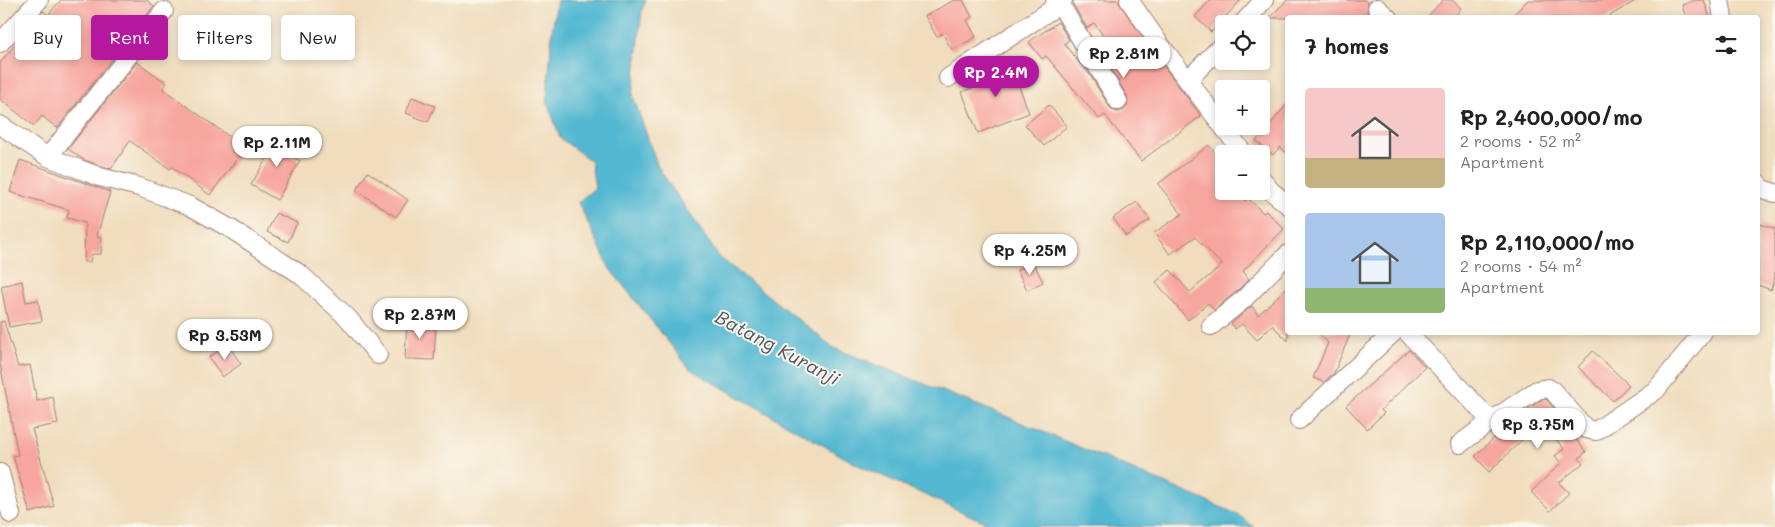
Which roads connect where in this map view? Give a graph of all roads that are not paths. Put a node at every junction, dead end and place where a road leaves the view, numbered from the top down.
1 (39, 0) edge
2 (1129, 0) edge
3 (1264, 0) edge
4 (1720, 0) edge
5 (1059, 1) edge
6 (164, 11) dead end
7 (1250, 15) edge
8 (1722, 15) edge
9 (0, 43) edge
10 (1215, 52) edge
11 (948, 78) dead end
12 (1188, 80) junction
13 (1118, 101) dead end
14 (0, 125) edge
15 (1237, 145) edge
16 (48, 157) junction
17 (1270, 190) edge
18 (1285, 203) edge
19 (1285, 257) edge
20 (1211, 326) dead end
21 (1391, 335) edge
22 (1410, 335) edge
23 (1701, 335) edge
24 (378, 355) dead end
25 (1299, 420) dead end
26 (1490, 421) junction
27 (1460, 444) dead end
28 (0, 473) edge
29 (10, 514) dead end

1 - 9 street
2 - 12 street
3 - 7 street
4 - 8 street
5 - 11 street
5 - 13 street
6 - 16 street
10 - 12 street
12 - 15 street
14 - 16 street
16 - 24 street
17 - 18 street
19 - 20 street
21 - 25 street
22 - 26 street
23 - 26 street
26 - 27 street
28 - 29 street

